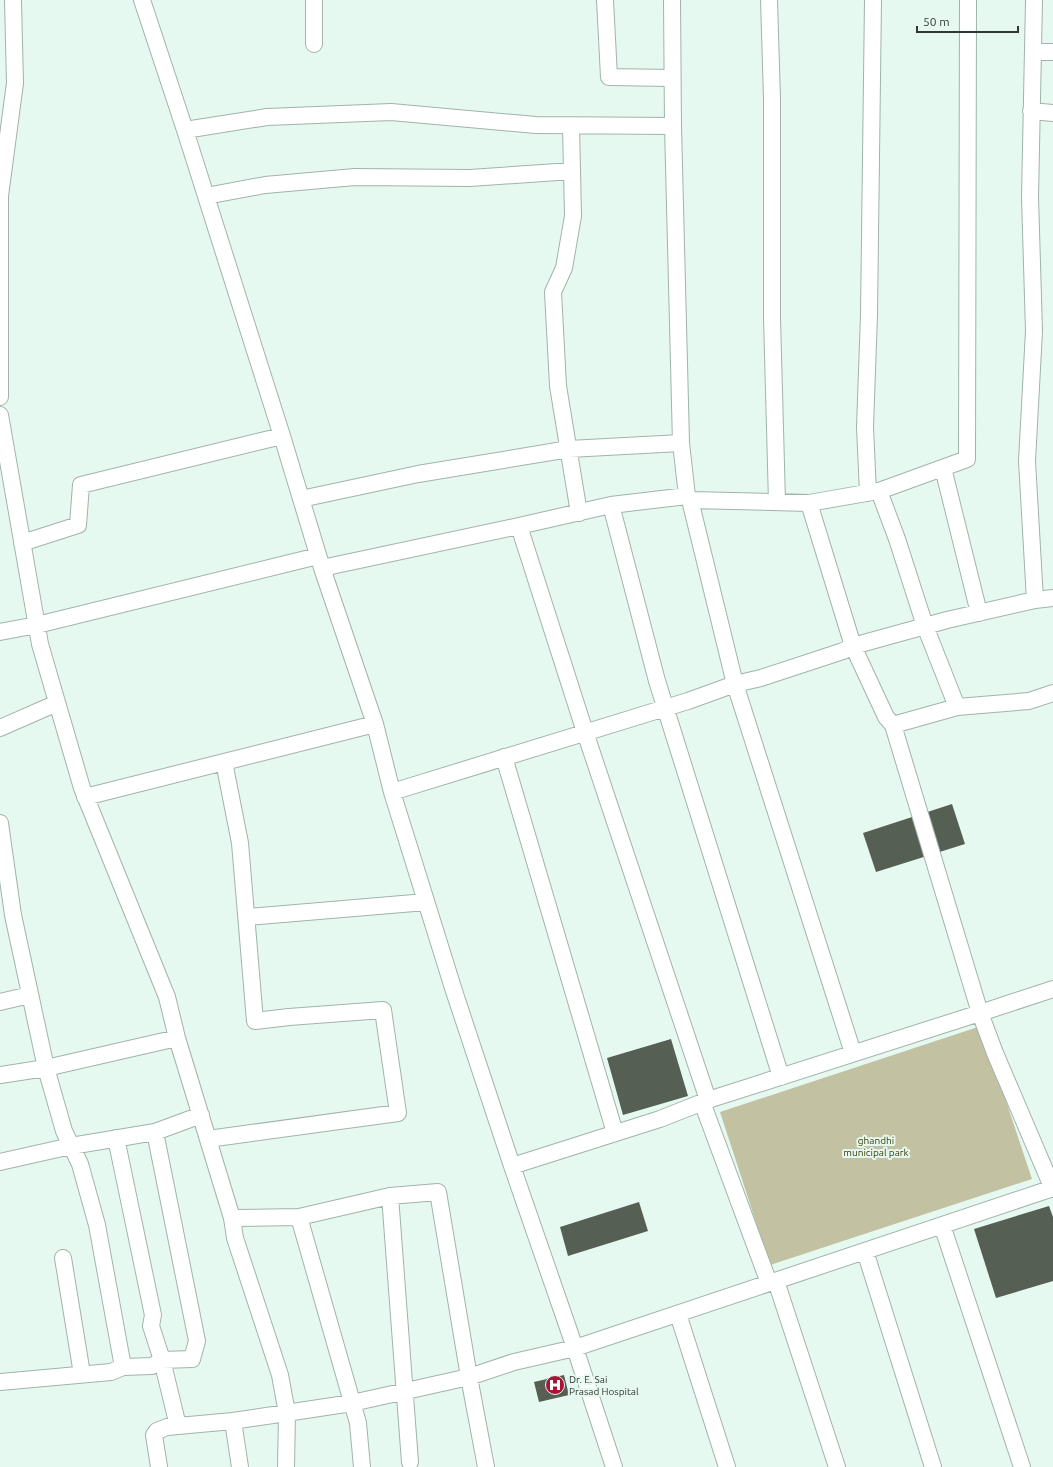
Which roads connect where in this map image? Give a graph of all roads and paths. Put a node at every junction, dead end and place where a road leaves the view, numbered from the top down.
1 (12, 0) edge
2 (142, 0) edge
3 (314, 0) edge
4 (605, 0) edge
5 (672, 0) edge
6 (769, 0) edge
7 (873, 0) edge
8 (968, 0) edge
9 (1034, 0) edge
10 (314, 44) dead end
11 (1033, 52) junction
12 (1053, 52) edge
13 (672, 78) junction
14 (1031, 111) junction
15 (1053, 113) edge
16 (571, 126) junction
17 (673, 126) junction
18 (186, 130) junction
19 (572, 171) junction
20 (206, 196) junction
21 (0, 397) edge
22 (0, 414) edge
23 (282, 436) junction
24 (680, 443) junction
25 (569, 449) junction
26 (943, 468) junction
27 (874, 492) junction
28 (688, 498) junction
29 (301, 499) junction
30 (777, 502) junction
31 (808, 503) junction
32 (610, 506) junction
33 (579, 513) junction
34 (519, 526) junction
35 (22, 543) junction
36 (320, 562) junction
37 (1053, 598) edge
38 (1034, 600) junction
39 (979, 613) junction
40 (37, 625) junction
41 (925, 626) junction
42 (0, 632) edge
43 (853, 646) junction
44 (734, 684) junction
45 (1053, 693) edge
46 (57, 703) junction
47 (957, 707) junction
48 (665, 708) junction
49 (375, 724) junction
50 (892, 725) junction
51 (0, 728) edge
52 (585, 732) junction
53 (504, 757) junction
54 (224, 762) junction
55 (392, 792) junction
56 (85, 797) junction
57 (0, 823) edge
58 (2, 850) edge
59 (426, 902) junction
60 (6, 916) edge
61 (247, 917) junction
62 (1053, 989) edge
63 (30, 995) junction
64 (0, 1002) edge
65 (980, 1013) junction
66 (177, 1038) junction
67 (853, 1054) junction
68 (46, 1068) junction
69 (0, 1075) edge
70 (781, 1077) junction
71 (705, 1101) junction
72 (201, 1115) junction
73 (155, 1132) junction
74 (615, 1133) junction
75 (116, 1138) junction
76 (208, 1139) junction
77 (71, 1146) junction
78 (0, 1162) edge
79 (512, 1166) junction
80 (1053, 1188) edge
81 (390, 1196) junction
82 (299, 1216) junction
83 (232, 1218) junction
84 (942, 1225) junction
85 (865, 1251) junction
86 (63, 1258) dead end
87 (772, 1282) junction
88 (678, 1314) junction
89 (575, 1348) junction
90 (162, 1360) junction
91 (123, 1367) junction
92 (82, 1374) junction
93 (469, 1377) junction
94 (0, 1382) edge
95 (404, 1391) junction
96 (352, 1402) junction
97 (287, 1412) junction
98 (233, 1421) junction
99 (178, 1426) junction
100 (410, 1462) dead end
101 (159, 1467) edge
102 (240, 1467) edge
103 (286, 1467) edge
104 (362, 1467) edge
105 (486, 1467) edge
106 (614, 1467) edge
107 (726, 1467) edge
108 (837, 1467) edge
109 (933, 1467) edge
110 (1022, 1467) edge

1 - 21 street
2 - 18 street
3 - 10 street
4 - 13 street
5 - 13 street
6 - 30 street
7 - 27 street
8 - 26 street
9 - 11 street
11 - 12 street
11 - 14 street
13 - 17 street
14 - 15 street
14 - 38 street
16 - 17 street
16 - 18 street
16 - 19 street
17 - 24 street
18 - 20 street
19 - 20 street
19 - 25 street
20 - 23 street
22 - 35 street
23 - 29 street
23 - 35 street
24 - 25 street
24 - 28 street
25 - 29 street
25 - 33 street
26 - 27 street
26 - 39 street
27 - 31 street
27 - 41 street
28 - 30 street
28 - 32 street
28 - 44 street
29 - 36 street
30 - 31 street
31 - 43 street
32 - 33 street
32 - 48 street
33 - 34 street
34 - 36 street
34 - 52 street
35 - 40 street
36 - 40 street
36 - 49 street
37 - 38 street
38 - 39 street
39 - 41 street
40 - 42 street
40 - 46 street
41 - 43 street
41 - 47 street
43 - 44 street
43 - 50 street
44 - 48 street
44 - 67 street
45 - 47 street
46 - 51 street
46 - 56 street
47 - 50 street
48 - 52 street
48 - 70 street
49 - 54 street
49 - 55 street
50 - 65 street
52 - 53 street
52 - 71 street
53 - 55 street
53 - 74 street
54 - 56 street
54 - 61 street
55 - 59 street
56 - 66 street
57 - 58 street
58 - 60 street
59 - 61 street
59 - 79 street
60 - 63 street
61 - 76 street
62 - 65 street
63 - 64 street
63 - 68 street
65 - 67 street
65 - 80 street
66 - 68 street
66 - 72 street
67 - 70 street
68 - 69 street
68 - 77 street
70 - 71 street
71 - 74 street
71 - 87 street
72 - 73 street
72 - 76 street
73 - 75 street
73 - 90 street
74 - 79 street
75 - 77 street
75 - 90 street
76 - 83 street
77 - 78 street
77 - 91 street
79 - 89 street
80 - 84 street
81 - 82 street
81 - 93 street
81 - 95 street
82 - 83 street
82 - 96 street
83 - 97 street
84 - 85 street
84 - 110 street
85 - 87 street
85 - 109 street
86 - 92 street
87 - 88 street
87 - 108 street
88 - 89 street
88 - 107 street
89 - 93 street
89 - 106 street
90 - 91 street
90 - 99 street
91 - 92 street
92 - 94 street
93 - 95 street
93 - 105 street
95 - 96 street
95 - 100 street
96 - 97 street
96 - 104 street
97 - 98 street
97 - 103 street
98 - 99 street
98 - 102 street
99 - 101 street

